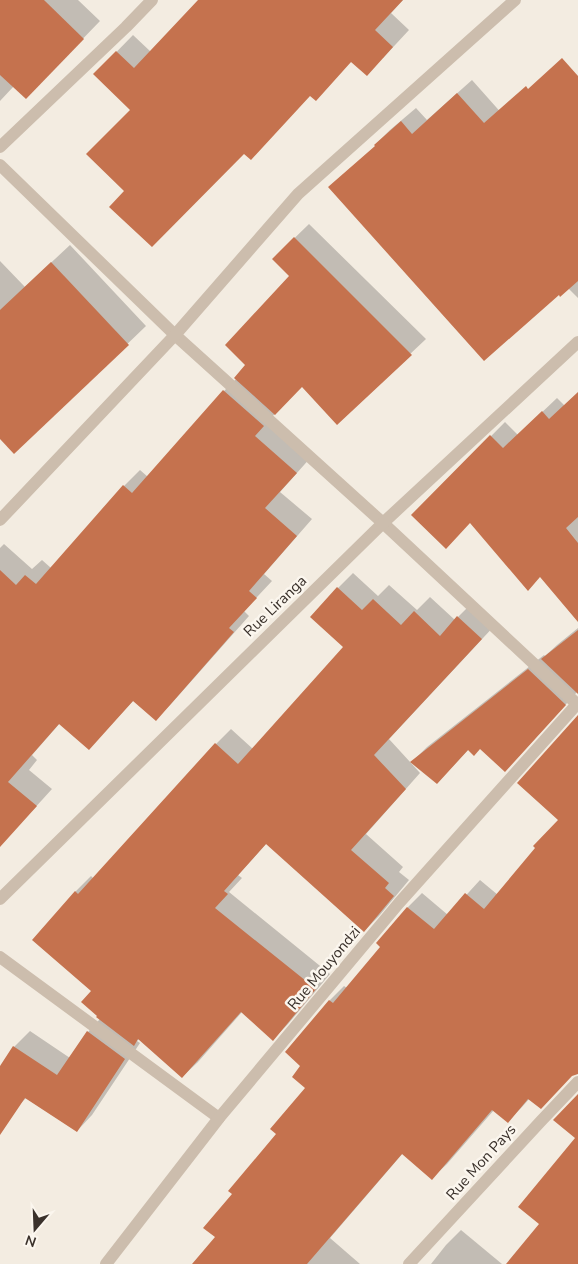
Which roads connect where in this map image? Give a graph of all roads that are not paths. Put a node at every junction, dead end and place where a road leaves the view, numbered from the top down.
1 (152, 0) edge
2 (515, 0) edge
3 (0, 148) edge
4 (0, 165) edge
5 (175, 335) junction
6 (578, 342) edge
7 (0, 520) edge
8 (383, 523) junction
9 (578, 704) edge
10 (0, 899) edge
11 (0, 958) edge
12 (578, 1082) edge
13 (219, 1118) junction
14 (106, 1264) edge
15 (409, 1264) edge

1 - 3 street
2 - 5 street
4 - 5 street
5 - 7 street
5 - 8 street
6 - 8 street, Rue Liranga
8 - 9 street
8 - 10 street, Rue Liranga
9 - 13 street, Rue Mouyondzi
11 - 13 street
12 - 15 street, Rue Mon Pays
13 - 14 street, Rue Mouyondzi

